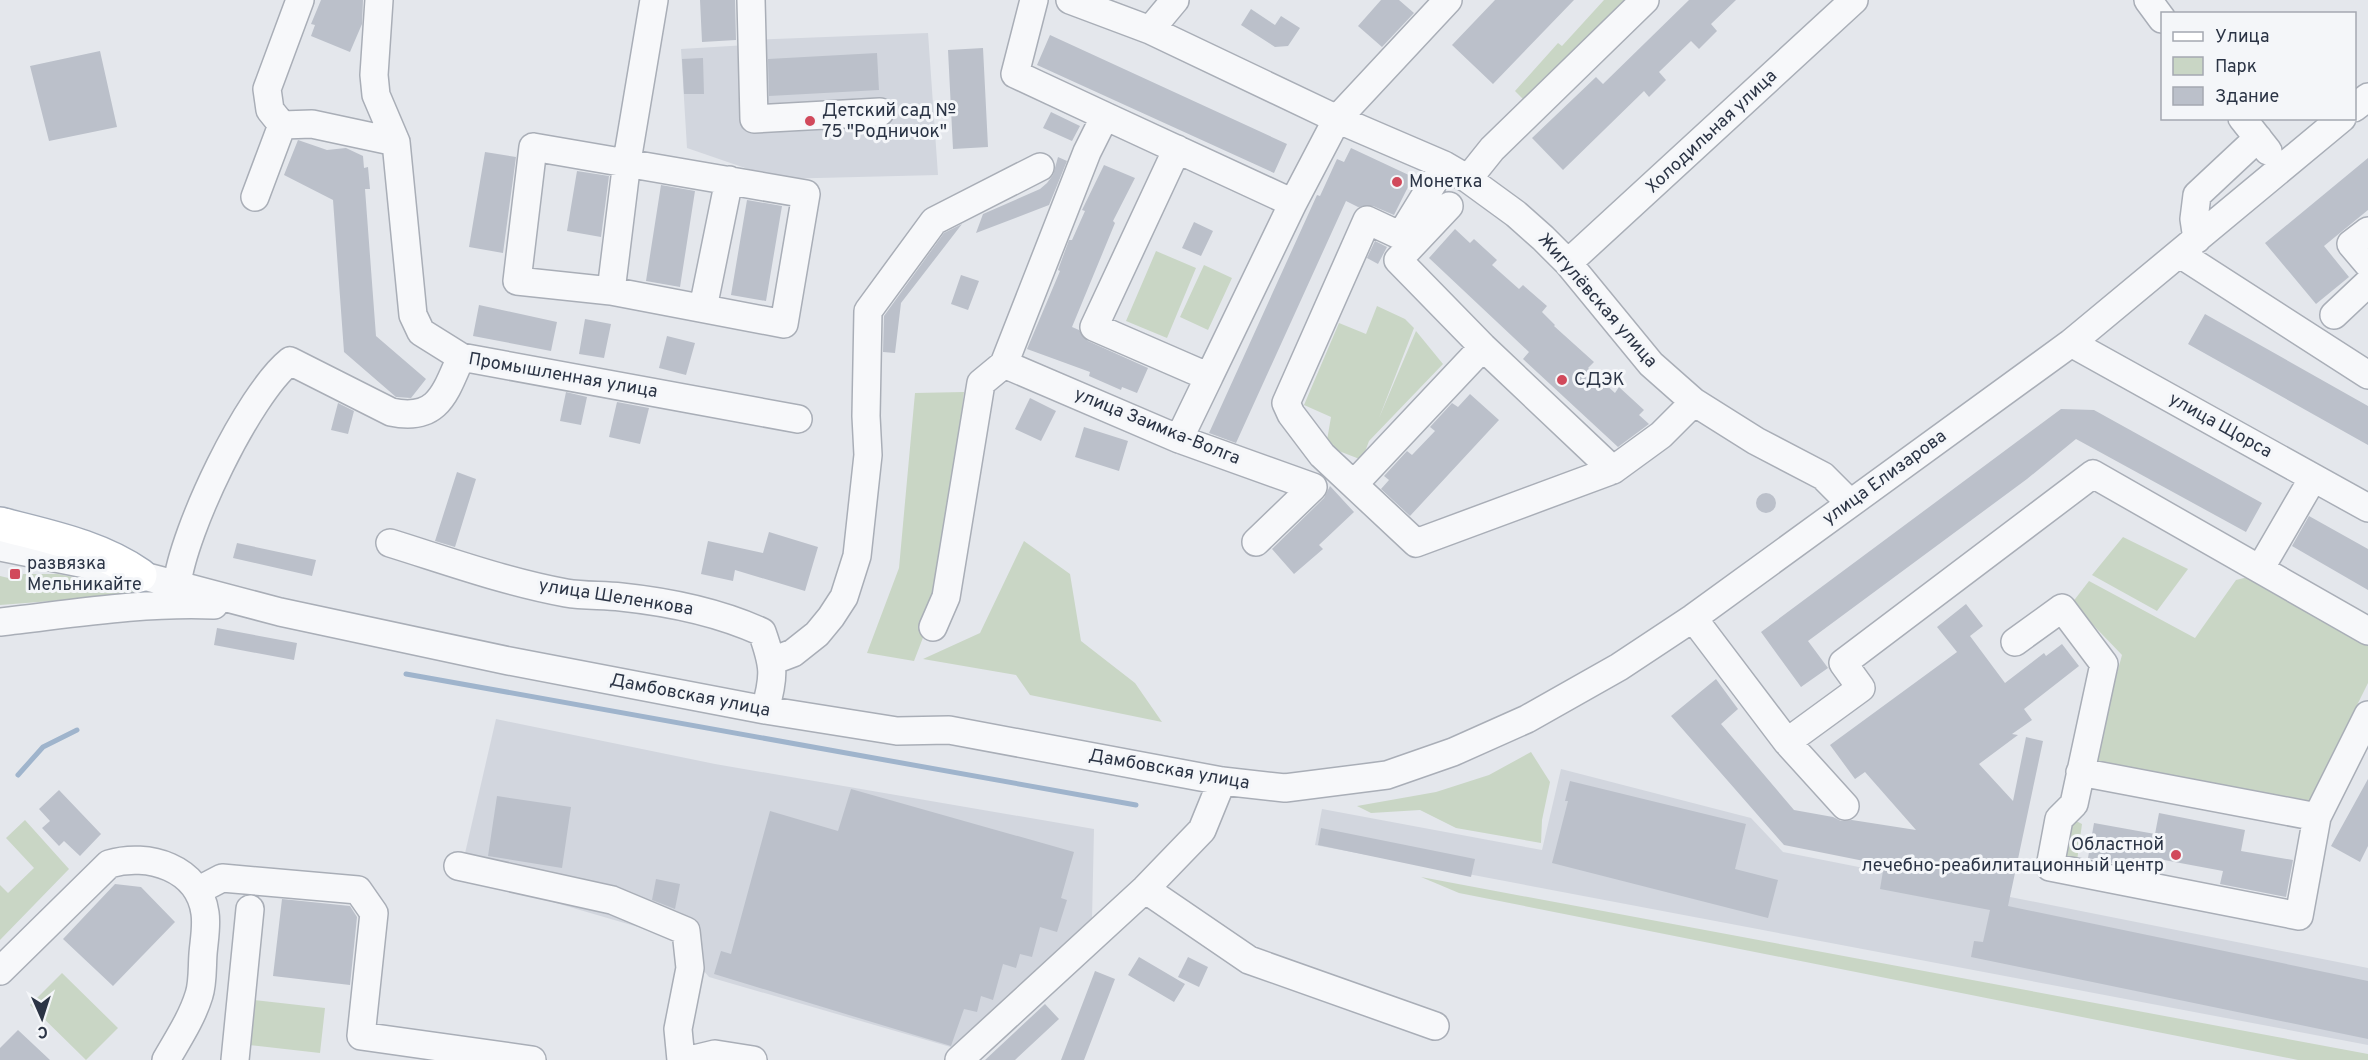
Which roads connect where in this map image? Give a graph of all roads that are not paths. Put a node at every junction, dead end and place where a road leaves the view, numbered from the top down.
1 (300, 0) edge
2 (379, 0) edge
3 (654, 0) edge
4 (751, 0) edge
5 (1034, 0) edge
6 (1070, 0) edge
7 (1175, 0) edge
8 (1448, 0) edge
9 (1645, 0) edge
10 (2148, 0) edge
11 (1839, 5) edge
12 (2161, 16) edge
13 (1150, 30) junction
14 (2368, 97) edge
15 (2356, 107) edge
16 (880, 112) dead end
17 (1105, 116) junction
18 (1337, 119) junction
19 (2340, 120) edge
20 (282, 125) junction
21 (2250, 128) edge
22 (396, 142) junction
23 (1177, 149) junction
24 (627, 161) junction
25 (1444, 165) junction
26 (1040, 167) dead end
27 (2281, 169) junction
28 (1468, 179) junction
29 (729, 180) junction
30 (255, 197) dead end
31 (1293, 204) junction
32 (1449, 206) dead end
33 (2368, 231) edge
34 (1408, 238) junction
35 (2188, 247) junction
36 (1568, 263) junction
37 (2368, 264) edge
38 (2368, 283) edge
39 (610, 291) junction
40 (703, 308) junction
41 (2334, 315) dead end
42 (2071, 343) junction
43 (1483, 347) junction
44 (461, 357) junction
45 (1004, 364) junction
46 (2368, 375) edge
47 (1209, 377) junction
48 (1694, 402) junction
49 (798, 419) dead end
50 (1179, 439) junction
51 (1612, 470) junction
52 (2313, 478) junction
53 (1355, 483) junction
54 (1850, 503) junction
55 (2368, 508) edge
56 (0, 524) edge
57 (1256, 542) dead end
58 (390, 543) dead end
59 (0, 547) edge
60 (2260, 569) junction
61 (140, 575) junction
62 (177, 585) junction
63 (257, 607) junction
64 (1693, 618) junction
65 (0, 622) edge
66 (933, 627) dead end
67 (2368, 631) edge
68 (2015, 642) dead end
69 (772, 662) junction
70 (765, 710) junction
71 (2368, 715) edge
72 (1787, 742) junction
73 (2080, 772) junction
74 (1387, 775) joint
75 (1222, 781) junction
76 (1845, 806) dead end
77 (2317, 817) junction
78 (458, 866) dead end
79 (1145, 889) junction
80 (199, 890) junction
81 (250, 909) dead end
82 (0, 971) edge
83 (1435, 1026) dead end
84 (427, 1053) edge
85 (166, 1060) edge
86 (235, 1060) edge
87 (532, 1060) edge
88 (681, 1060) edge
89 (690, 1060) edge
90 (753, 1060) edge
91 (958, 1060) edge

1 - 20 street
2 - 22 street
3 - 24 street
4 - 16 street
5 - 17 street
6 - 13 street, Жигулёвская улица
7 - 13 street
8 - 18 street
9 - 28 street
10 - 12 street
11 - 36 street, Холодильная улица
13 - 18 street, Жигулёвская улица
14 - 15 street
17 - 23 street
17 - 45 street
18 - 25 street, Жигулёвская улица
18 - 31 street
19 - 27 street, улица Елизарова
20 - 22 street
20 - 30 street
21 - 27 street
21 - 35 street
22 - 44 street
23 - 31 street
23 - 47 street
24 - 29 street
24 - 39 street
24 - 39 street
25 - 28 street, Жигулёвская улица
25 - 34 street
26 - 69 street
27 - 35 street, улица Елизарова
28 - 36 street, Жигулёвская улица
29 - 40 street
29 - 40 street
31 - 47 street
32 - 34 street
33 - 37 street
34 - 43 street
34 - 53 street
35 - 42 street, улица Елизарова
35 - 46 street
36 - 48 street, Жигулёвская улица
38 - 41 street
39 - 40 street
42 - 52 street, улица Щорса
42 - 54 street, улица Елизарова
43 - 51 street
43 - 53 street
44 - 49 street, Промышленная улица
44 - 62 street, Промышленная улица
45 - 50 street, улица Заимка-Волга
45 - 66 street
47 - 50 street
48 - 51 street
48 - 54 street, Жигулёвская улица
50 - 57 street, улица Заимка-Волга
51 - 53 street
52 - 55 street, улица Щорса
52 - 60 street
54 - 64 street, улица Елизарова
56 - 61 main road
58 - 69 street, улица Шеленкова
59 - 61 street, Дамбовская улица
60 - 67 street
60 - 72 street
61 - 62 street, Дамбовская улица
62 - 63 street, Дамбовская улица
63 - 65 street
63 - 70 street, Дамбовская улица
64 - 72 street
64 - 74 street, улица Елизарова
68 - 73 street
69 - 70 street, улица Шеленкова
70 - 75 street, Дамбовская улица
71 - 77 street
72 - 76 street
73 - 77 street
73 - 77 street
74 - 75 street, Дамбовская улица
75 - 79 street
78 - 88 street
79 - 83 street
79 - 91 street
80 - 82 street
80 - 84 street
80 - 85 street
81 - 86 street
84 - 87 street
89 - 90 street

